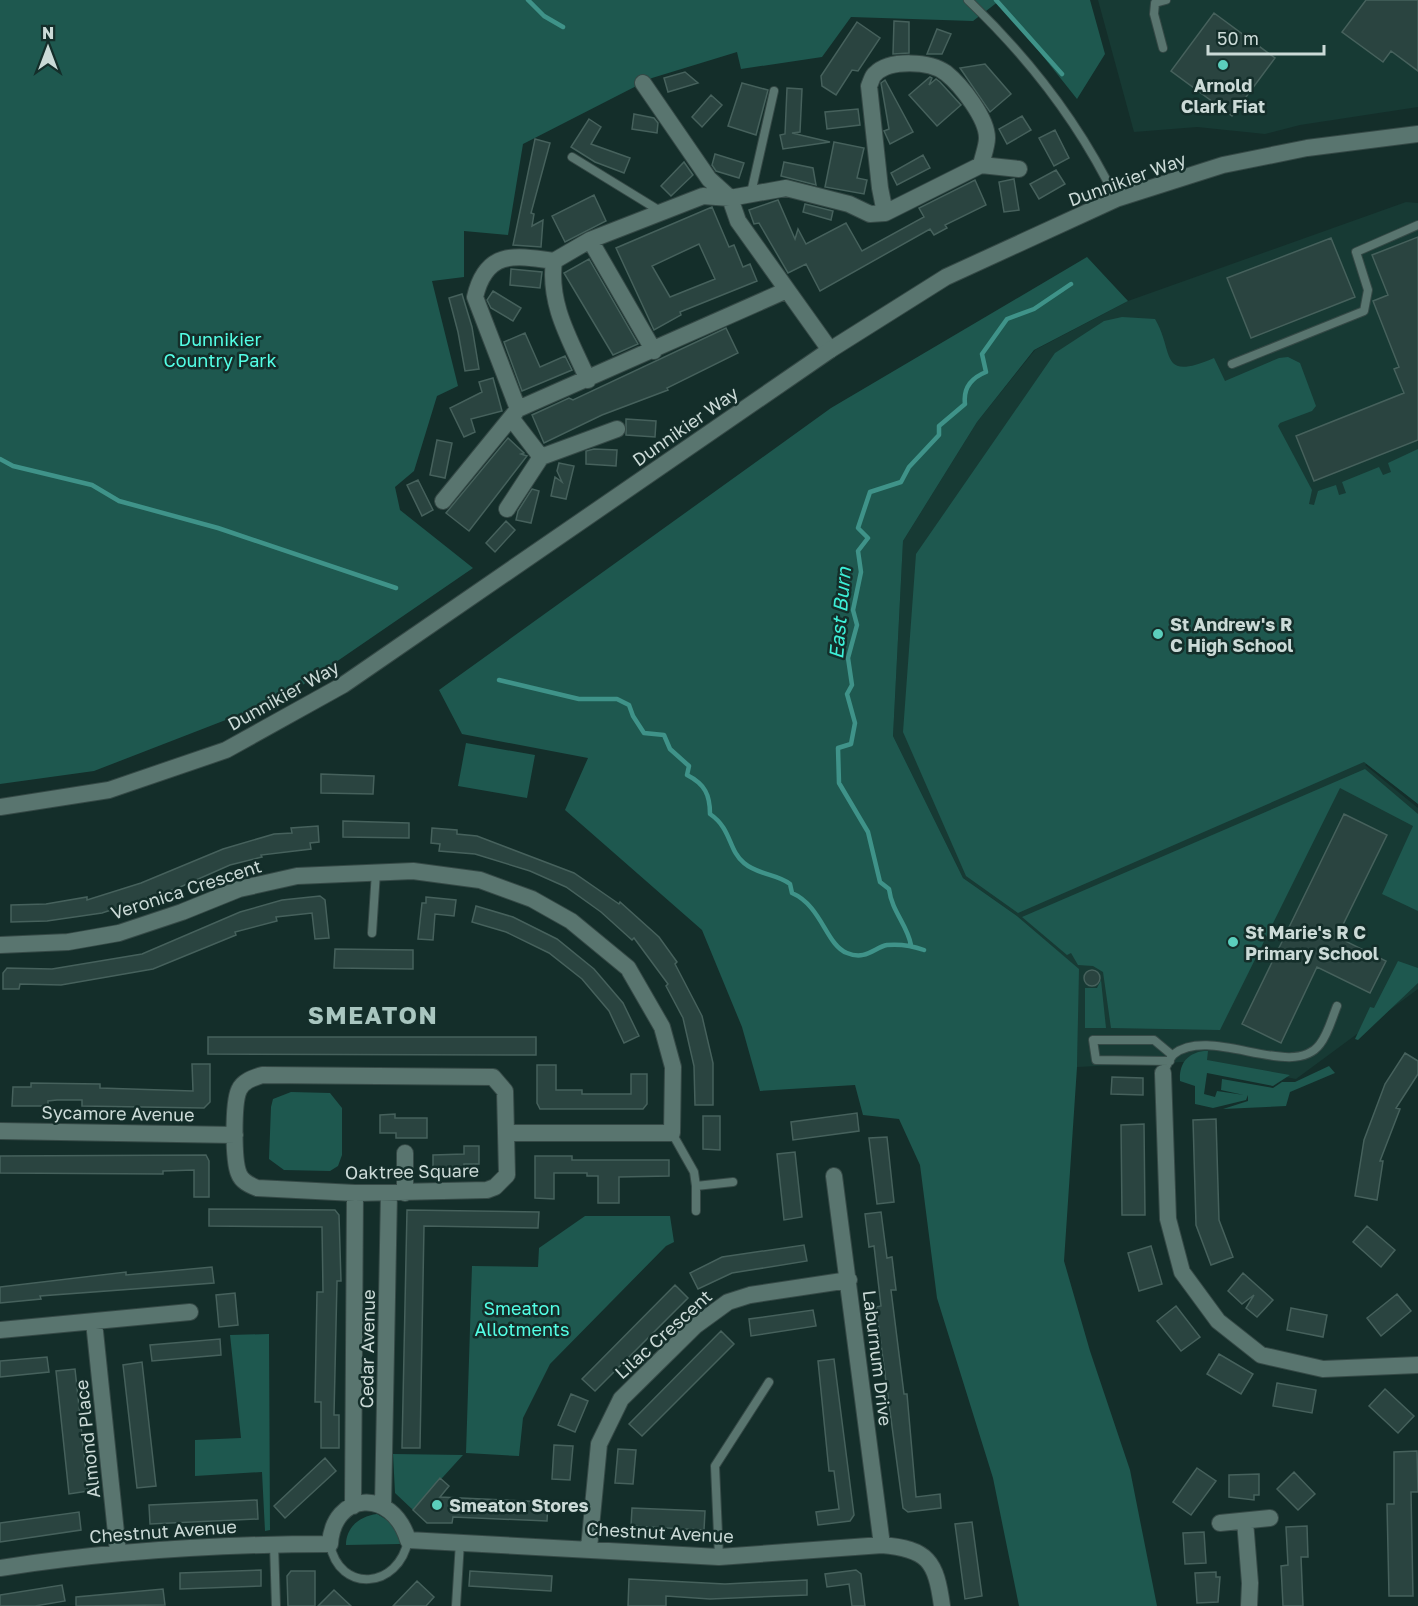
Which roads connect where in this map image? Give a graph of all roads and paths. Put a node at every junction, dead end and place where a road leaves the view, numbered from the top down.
1 (968, 0) edge
2 (1166, 0) edge
3 (1164, 48) dead end
4 (643, 82) dead end
5 (774, 91) dead end
6 (1418, 134) edge
7 (572, 157) dead end
8 (981, 165) junction
9 (1019, 169) dead end
10 (751, 193) junction
11 (730, 198) junction
12 (1116, 200) junction
13 (660, 211) junction
14 (885, 213) junction
15 (1418, 225) edge
16 (590, 240) junction
17 (554, 261) junction
18 (788, 290) junction
19 (830, 350) junction
20 (654, 351) junction
21 (1232, 364) dead end
22 (588, 380) junction
23 (514, 413) junction
24 (617, 429) dead end
25 (541, 457) junction
26 (442, 501) dead end
27 (507, 509) dead end
28 (0, 807) edge
29 (376, 872) junction
30 (372, 933) dead end
31 (0, 945) edge
32 (1338, 1006) dead end
33 (1168, 1063) junction
34 (0, 1131) edge
35 (507, 1133) junction
36 (672, 1133) junction
37 (235, 1135) junction
38 (405, 1153) dead end
39 (834, 1176) dead end
40 (733, 1182) dead end
41 (696, 1186) junction
42 (355, 1193) junction
43 (397, 1193) junction
44 (696, 1210) dead end
45 (849, 1280) junction
46 (190, 1312) dead end
47 (94, 1322) junction
48 (0, 1330) edge
49 (1418, 1365) edge
50 (769, 1382) dead end
51 (353, 1506) junction
52 (383, 1506) junction
53 (1270, 1518) dead end
54 (1245, 1521) junction
55 (1220, 1523) dead end
56 (408, 1540) junction
57 (460, 1542) junction
58 (274, 1544) junction
59 (330, 1544) junction
60 (882, 1545) junction
61 (589, 1548) junction
62 (118, 1552) junction
63 (719, 1557) junction
64 (0, 1568) edge
65 (276, 1606) edge
66 (456, 1606) edge
67 (942, 1606) edge
68 (1249, 1606) edge

1 - 12 lane
2 - 3 lane
4 - 11 street
5 - 10 lane
6 - 12 street, Dunnikier Way
7 - 13 lane
8 - 9 street
8 - 14 street
8 - 14 street
10 - 11 street
10 - 14 street
11 - 13 street
11 - 18 street
12 - 19 street, Dunnikier Way
13 - 16 street
15 - 21 lane
16 - 17 street
16 - 20 street
17 - 22 street
17 - 23 street
18 - 19 street
18 - 20 street
19 - 28 street, Dunnikier Way
20 - 22 street
22 - 23 street
23 - 25 street
23 - 26 street
24 - 25 street
25 - 27 street
29 - 30 lane
29 - 31 street, Veronica Crescent
29 - 36 street, Veronica Crescent
32 - 33 lane
33 - 33 lane
33 - 49 street
34 - 37 street, Sycamore Avenue
35 - 36 street
35 - 37 street, Oaktree Square
35 - 43 street, Oaktree Square
36 - 41 lane
37 - 42 street, Oaktree Square
38 - 43 street, Cedar Avenue
39 - 45 street, Laburnum Drive
40 - 41 lane
41 - 44 lane
42 - 43 street, Oaktree Square
42 - 51 street, Cedar Avenue
43 - 52 street, Cedar Avenue
45 - 60 street, Laburnum Drive
45 - 61 street, Lilac Crescent
46 - 47 street
47 - 48 street
47 - 62 street, Almond Place
50 - 63 lane
51 - 52 street
51 - 59 street
52 - 56 street
53 - 54 street
54 - 55 street
54 - 68 street
56 - 57 street, Chestnut Avenue
56 - 59 lane
57 - 61 street, Chestnut Avenue
57 - 66 lane
58 - 59 street, Chestnut Avenue
58 - 62 street, Chestnut Avenue
58 - 65 lane
60 - 63 street, Chestnut Avenue
60 - 67 street, Chestnut Avenue
61 - 63 street, Chestnut Avenue
62 - 64 street, Chestnut Avenue

